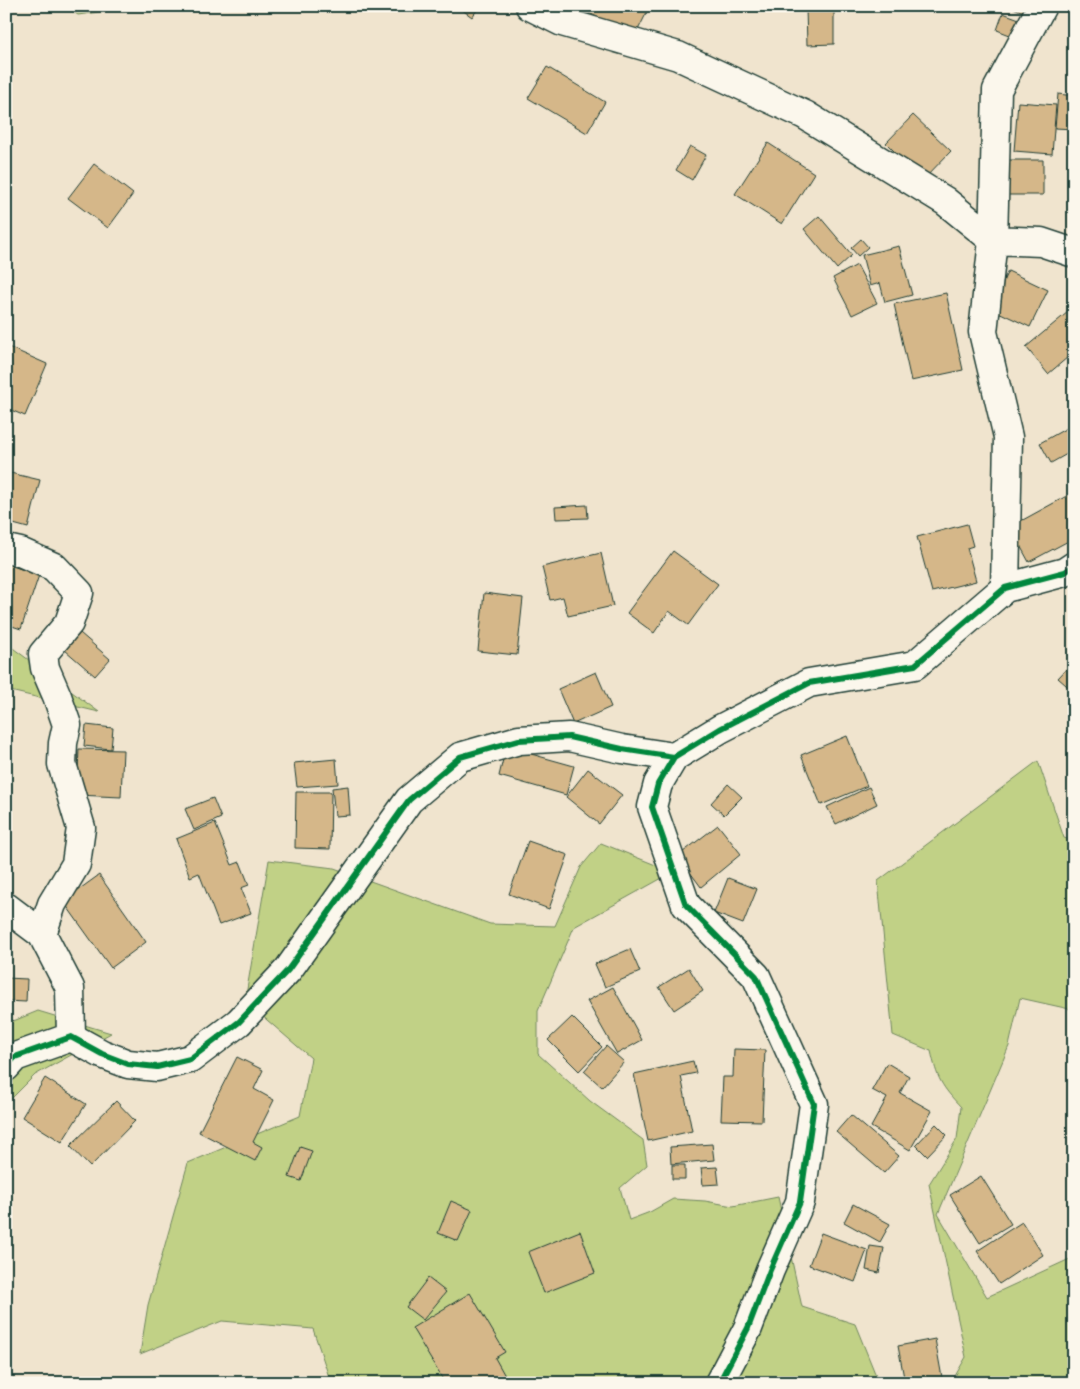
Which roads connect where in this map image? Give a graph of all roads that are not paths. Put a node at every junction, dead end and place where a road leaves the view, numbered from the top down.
1 (530, 6) edge
2 (1042, 6) edge
3 (993, 240) junction
4 (1074, 253) edge
5 (6, 548) edge
6 (1074, 566) edge
7 (1006, 588) junction
8 (674, 757) junction
9 (6, 907) edge
10 (42, 934) junction
11 (71, 1037) junction
12 (6, 1067) edge
13 (719, 1383) edge

1 - 3 street
2 - 3 street
3 - 4 street
3 - 7 street
5 - 10 street
6 - 7 street
7 - 8 street
8 - 11 street
8 - 13 street
9 - 10 street
10 - 11 street
11 - 12 street

